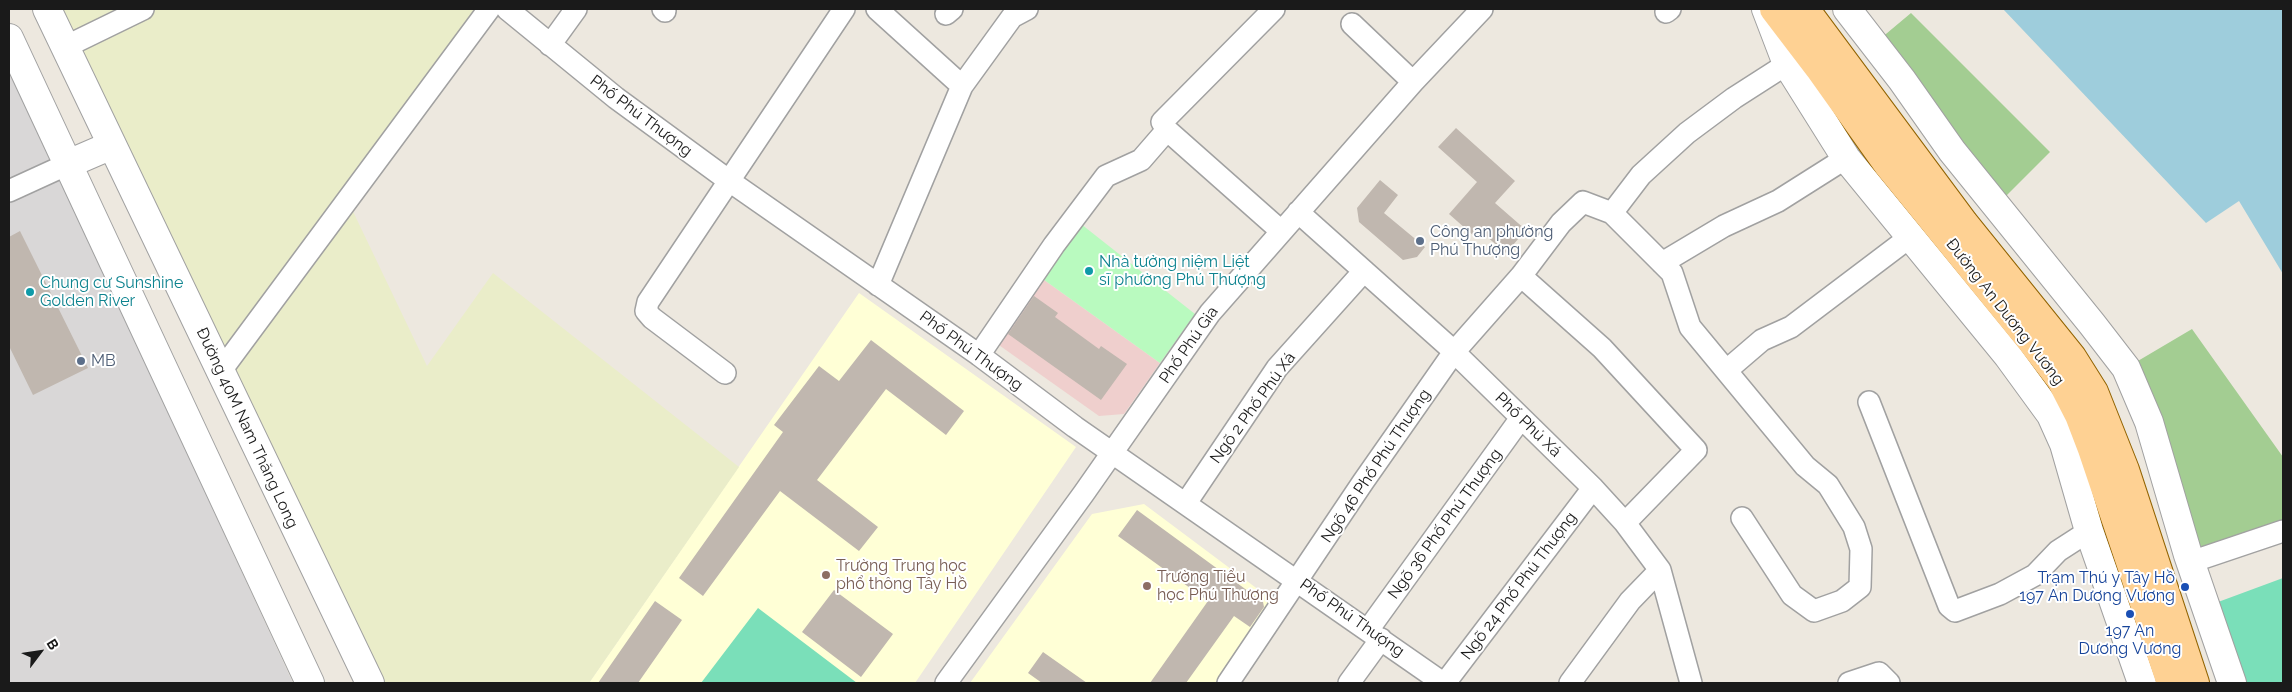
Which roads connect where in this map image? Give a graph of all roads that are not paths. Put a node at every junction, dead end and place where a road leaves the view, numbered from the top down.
1 (47, 9) edge
2 (143, 9) edge
3 (489, 9) edge
4 (507, 9) edge
5 (576, 9) edge
6 (844, 9) edge
7 (877, 9) edge
8 (1027, 9) edge
9 (1274, 9) edge
10 (1482, 9) edge
11 (1766, 9) edge
12 (1774, 9) edge
13 (1804, 9) edge
14 (1847, 9) edge
15 (1352, 24) dead end
16 (9, 38) edge
17 (550, 45) junction
18 (65, 47) junction
19 (1788, 64) junction
20 (1414, 82) junction
21 (962, 86) junction
22 (1167, 130) junction
23 (112, 145) junction
24 (1846, 158) junction
25 (68, 164) junction
26 (728, 180) junction
27 (9, 191) edge
28 (1298, 212) junction
29 (1612, 213) junction
30 (1280, 231) junction
31 (1910, 237) junction
32 (1662, 263) junction
33 (1364, 271) junction
34 (1521, 276) junction
35 (878, 285) junction
36 (1454, 352) junction
37 (979, 355) junction
38 (1727, 370) junction
39 (220, 372) junction
40 (725, 373) dead end
41 (1869, 402) dead end
42 (1521, 418) junction
43 (1113, 452) junction
44 (1593, 488) junction
45 (1186, 503) junction
46 (1742, 518) dead end
47 (1625, 523) junction
48 (2089, 531) junction
49 (2283, 531) edge
50 (2191, 562) junction
51 (1660, 570) junction
52 (1299, 581) junction
53 (1374, 635) junction
54 (310, 683) edge
55 (370, 683) edge
56 (946, 683) edge
57 (1228, 683) edge
58 (1349, 683) edge
59 (1444, 683) edge
60 (1570, 683) edge
61 (1692, 683) edge
62 (1849, 683) edge
63 (1889, 683) edge
64 (2142, 683) edge
65 (2171, 683) edge
66 (2195, 683) edge
67 (2232, 683) edge

1 - 18 street, Đường 40M Nam Thăng Long
2 - 18 street
3 - 39 street
4 - 17 street, Phố Phú Thượng
5 - 17 street
6 - 26 street
7 - 21 street
8 - 21 street
9 - 22 street
10 - 20 street, Phố Phú Gia
11 - 19 street, Đường An Dương Vương
12 - 65 main road, Đường An Dương Vương
13 - 66 main road, Đường An Dương Vương
14 - 50 street
15 - 20 street
16 - 25 street
17 - 26 street, Phố Phú Thượng
18 - 23 street, Đường 40M Nam Thăng Long
19 - 24 street, Đường An Dương Vương
19 - 29 street
20 - 28 street, Phố Phú Gia
21 - 35 street
22 - 30 street
22 - 37 street
23 - 25 street
23 - 39 street, Đường 40M Nam Thăng Long
24 - 31 street, Đường An Dương Vương
24 - 32 street
25 - 27 street
25 - 54 street
26 - 35 street, Phố Phú Thượng
26 - 40 street
28 - 30 street, Phố Phú Gia
28 - 33 street, Phố Phú Xá
29 - 32 street
29 - 34 street, Ngõ 46 Phố Phú Thượng
30 - 43 street, Phố Phú Gia
31 - 38 street
31 - 48 street, Đường An Dương Vương
32 - 38 street
33 - 36 street, Phố Phú Xá
33 - 45 street, Ngõ 2 Phố Phú Xá
34 - 36 street, Ngõ 46 Phố Phú Thượng
34 - 47 street
35 - 37 street, Phố Phú Thượng
36 - 42 street, Phố Phú Xá
36 - 52 street, Ngõ 46 Phố Phú Thượng
37 - 43 street, Phố Phú Thượng
38 - 46 street
39 - 55 street, Đường 40M Nam Thăng Long
41 - 48 street
42 - 44 street, Phố Phú Xá
42 - 53 street, Ngõ 36 Phố Phú Thượng
43 - 45 street, Phố Phú Thượng
43 - 56 street, Phố Phú Gia
44 - 47 street, Phố Phú Xá
44 - 59 street, Ngõ 24 Phố Phú Thượng
45 - 52 street, Phố Phú Thượng
47 - 51 street, Phố Phú Xá
48 - 64 street, Đường An Dương Vương
49 - 50 street
50 - 67 street
51 - 60 street
51 - 61 street, Phố Phú Xá
52 - 53 street, Phố Phú Thượng
52 - 57 street, Ngõ 46 Phố Phú Thượng
53 - 58 street, Ngõ 36 Phố Phú Thượng
53 - 59 street, Phố Phú Thượng
62 - 63 street

